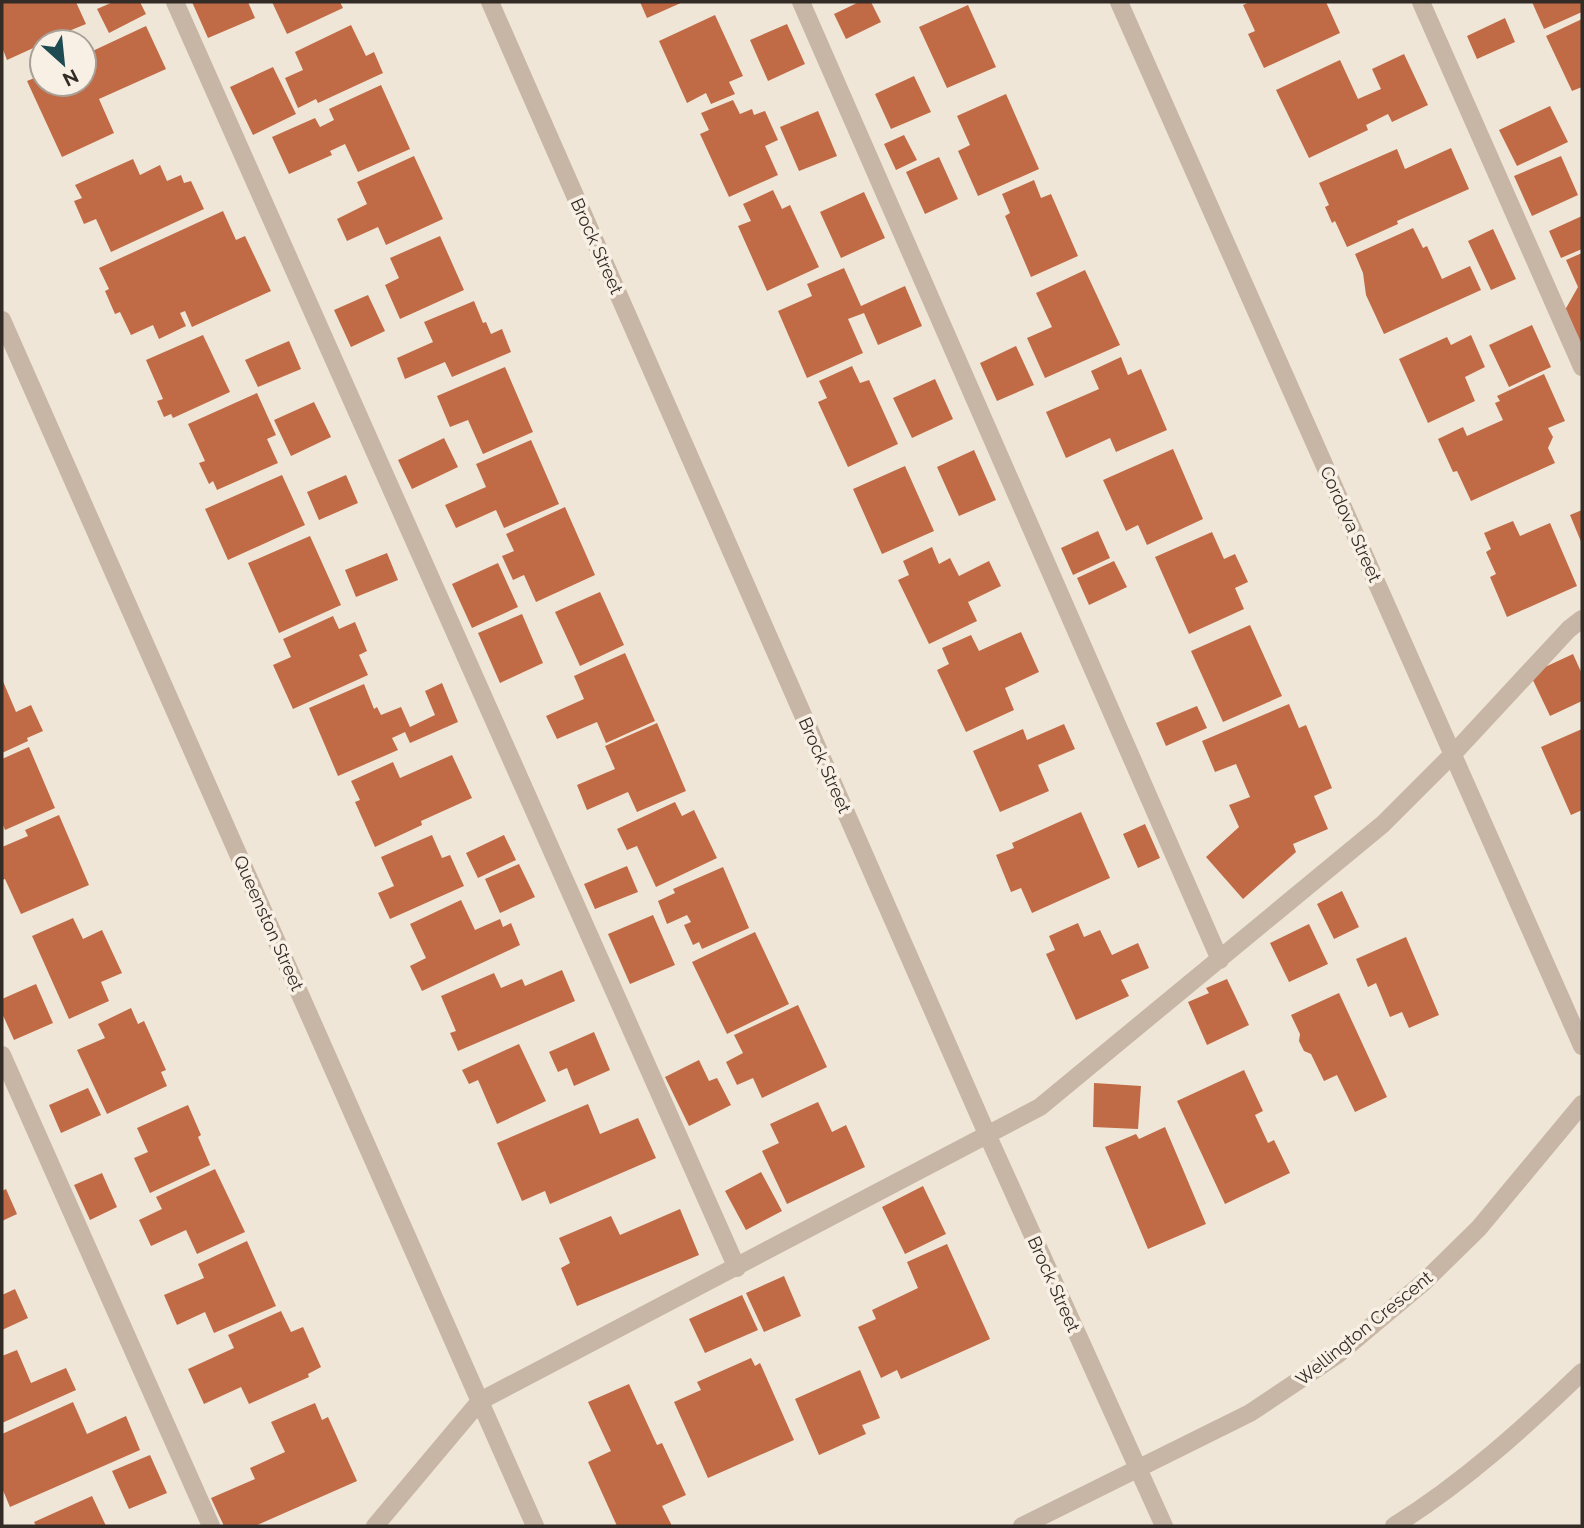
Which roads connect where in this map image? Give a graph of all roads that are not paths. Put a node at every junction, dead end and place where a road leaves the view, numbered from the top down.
1 (176, 2) edge
2 (490, 2) edge
3 (801, 2) edge
4 (1119, 2) edge
5 (1422, 2) edge
6 (2, 320) edge
7 (1582, 366) edge
8 (1582, 619) edge
9 (1453, 754) junction
10 (1220, 960) junction
11 (1582, 1046) edge
12 (2, 1055) edge
13 (1582, 1104) edge
14 (987, 1134) junction
15 (737, 1268) junction
16 (1582, 1372) edge
17 (480, 1401) junction
18 (1138, 1471) junction
19 (211, 1526) edge
20 (375, 1526) edge
21 (535, 1526) edge
22 (1022, 1526) edge
23 (1164, 1526) edge
24 (1394, 1526) edge

1 - 15 street
2 - 14 street, Brock Street
3 - 10 street
4 - 9 street, Cordova Street
5 - 7 street
6 - 17 street, Queenston Street
8 - 9 street
9 - 10 street
9 - 11 street, Cordova Street
10 - 14 street
12 - 19 street
13 - 18 street, Wellington Crescent
14 - 15 street
14 - 18 street, Brock Street
15 - 17 street
16 - 24 street
17 - 20 street
17 - 21 street, Queenston Street
18 - 22 street, Wellington Crescent
18 - 23 street, Brock Street

